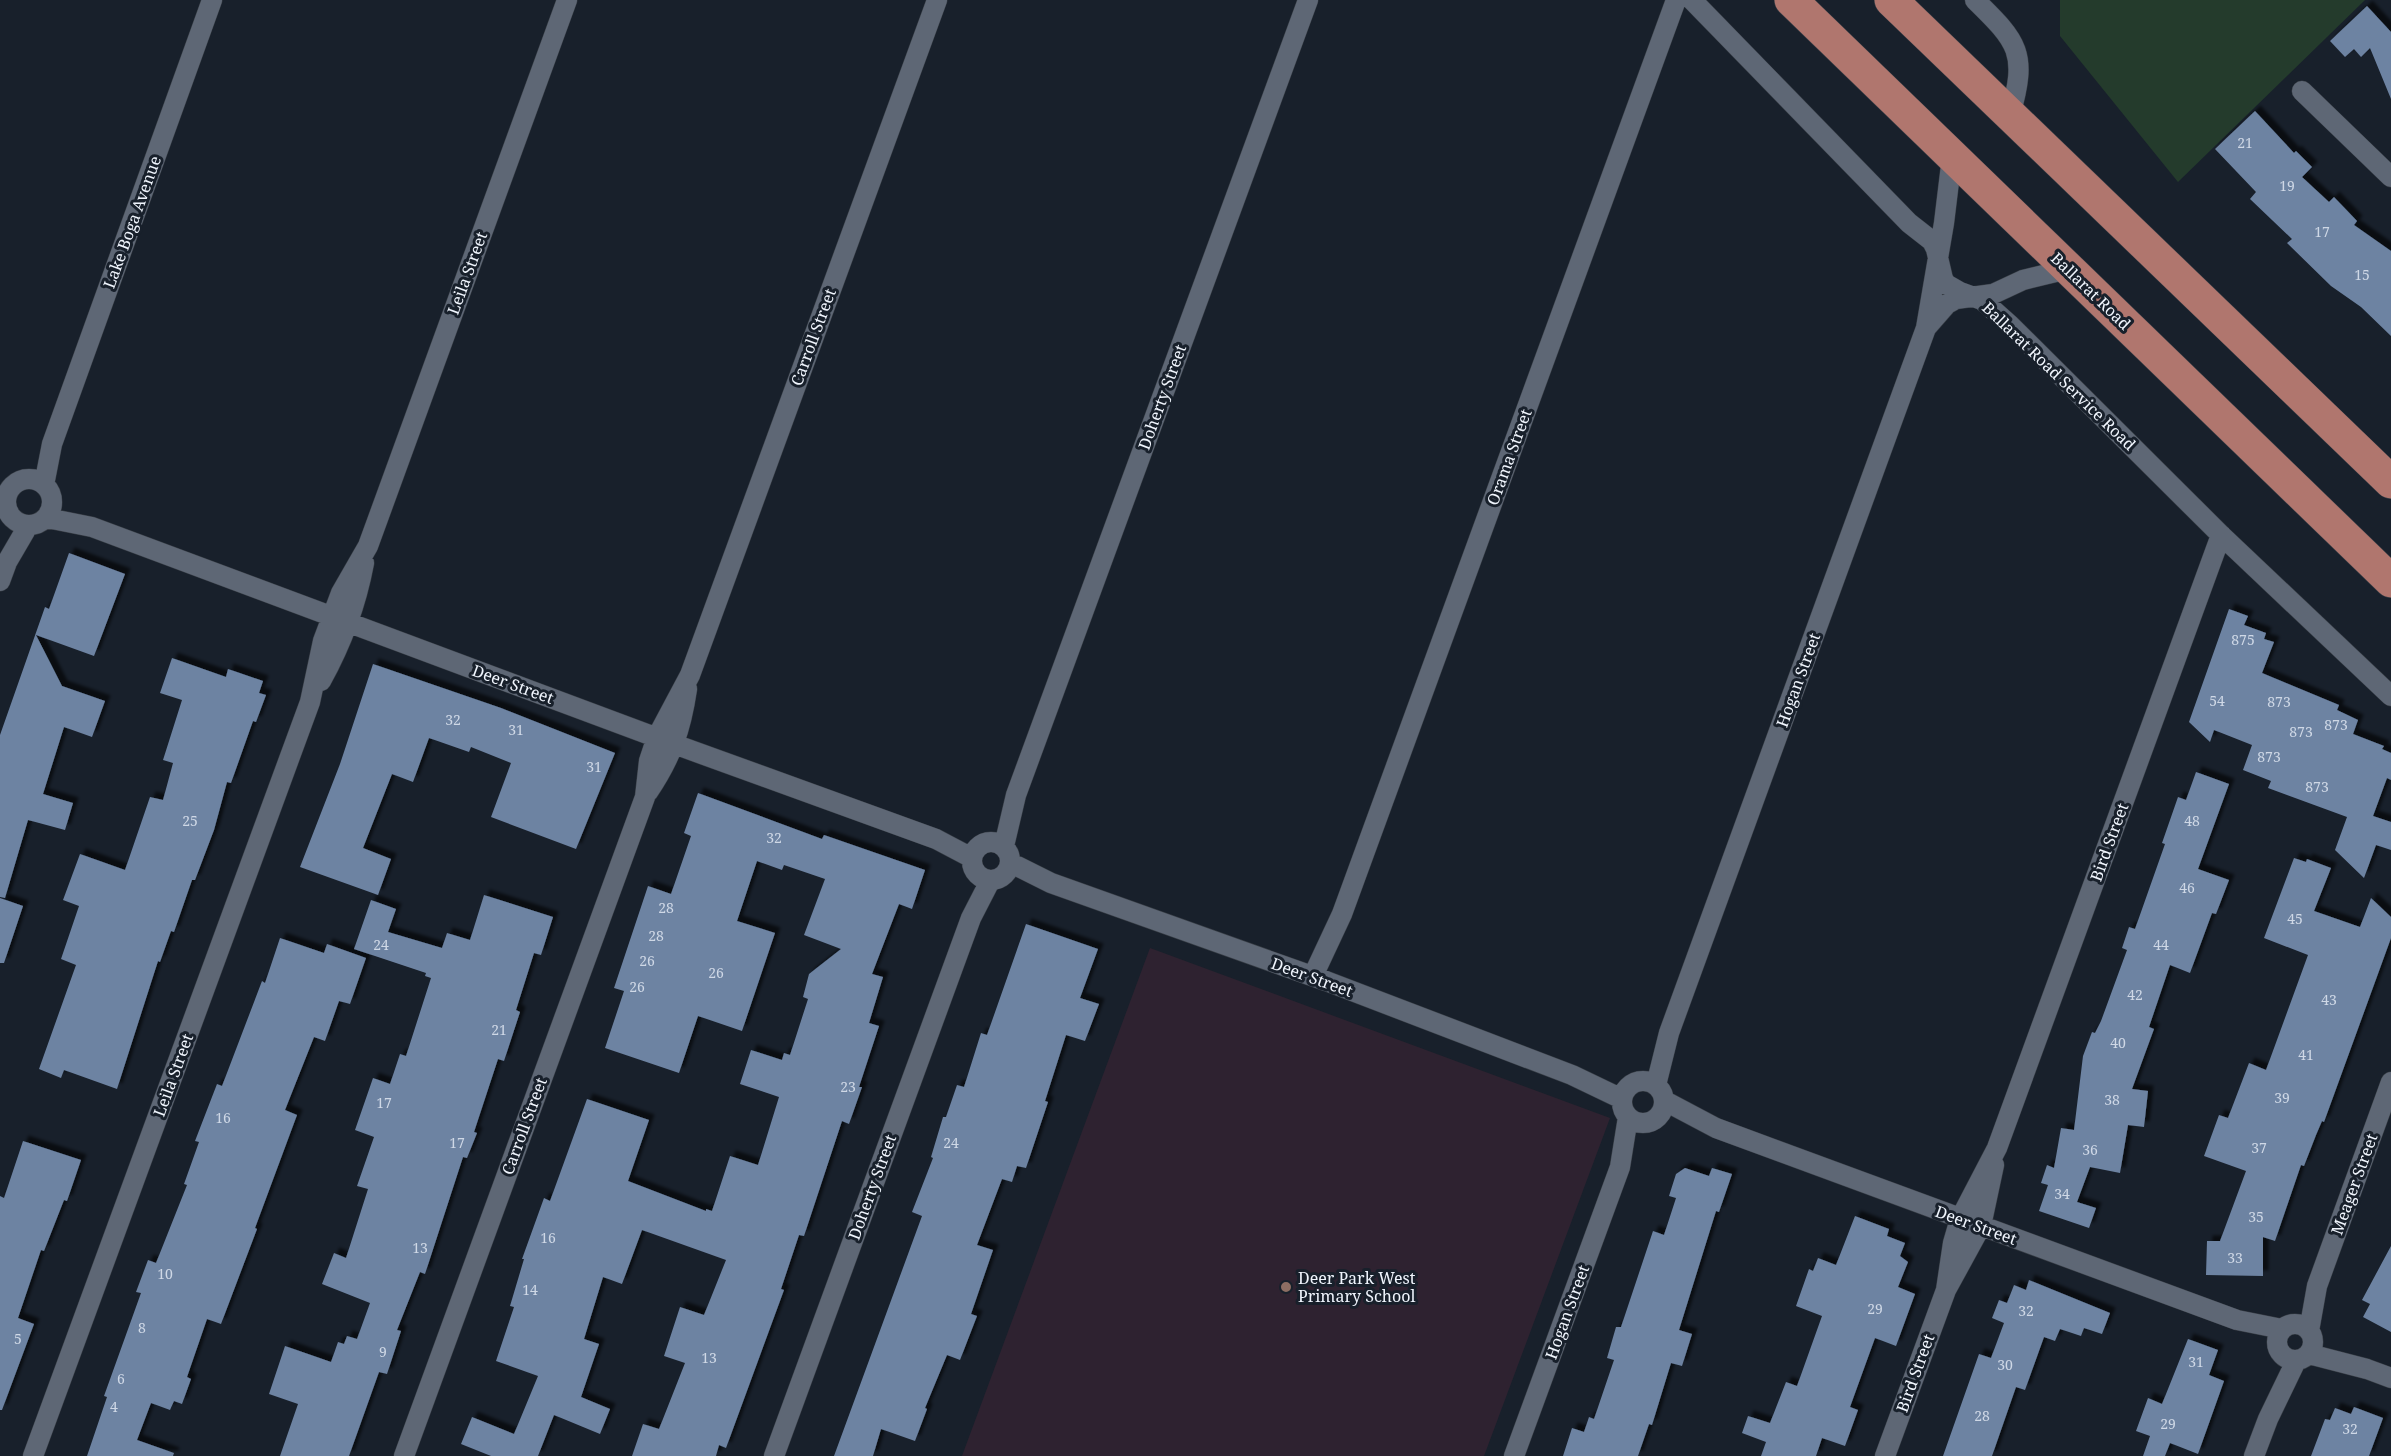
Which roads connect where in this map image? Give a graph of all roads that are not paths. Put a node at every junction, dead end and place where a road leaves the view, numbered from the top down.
1 (212, 0) edge
2 (567, 0) edge
3 (937, 0) edge
4 (1308, 0) edge
5 (1676, 0) edge
6 (1692, 0) edge
7 (1791, 0) edge
8 (1891, 0) edge
9 (1975, 0) edge
10 (2302, 91) dead end
11 (2010, 114) junction
12 (1952, 157) junction
13 (2391, 177) edge
14 (1938, 258) junction
15 (2068, 268) junction
16 (1975, 297) junction
17 (1926, 328) junction
18 (37, 482) junction
19 (2391, 482) edge
20 (4, 494) edge
21 (49, 511) junction
22 (21, 523) junction
23 (2221, 536) junction
24 (0, 581) edge
25 (2391, 581) edge
26 (341, 620) junction
27 (2391, 696) edge
28 (666, 741) junction
29 (991, 861) junction
30 (1320, 979) junction
31 (2391, 1082) edge
32 (1643, 1101) junction
33 (1997, 1148) junction
34 (1960, 1219) junction
35 (1981, 1226) junction
36 (1946, 1290) junction
37 (2295, 1342) junction
38 (2391, 1378) edge
39 (35, 1454) edge
40 (404, 1456) edge
41 (774, 1456) edge
42 (1514, 1456) edge
43 (1885, 1456) edge
44 (2254, 1456) edge

1 - 18 street, Lake Boga Avenue
2 - 26 street, Leila Street
3 - 28 street, Carroll Street
4 - 29 street, Doherty Street
5 - 30 street, Orama Street
6 - 14 street, Ballarat Road Service Road
7 - 12 highway, Ballarat Road
8 - 11 highway
9 - 11 street
10 - 13 street
11 - 19 highway
12 - 14 street, Hogan Street
12 - 15 highway, Ballarat Road
14 - 16 street, Ballarat Road Service Road
14 - 17 street, Hogan Street
15 - 16 street, Hogan Street
15 - 25 highway, Ballarat Road
16 - 17 street, Hogan Street
16 - 23 street, Ballarat Road Service Road
17 - 32 street, Hogan Street
18 - 20 street
18 - 21 street
20 - 22 street
21 - 22 street
21 - 26 street, Deer Street
22 - 24 street
23 - 27 street, Ballarat Road Service Road
23 - 33 street, Bird Street
26 - 28 street, Deer Street
26 - 39 street, Leila Street
28 - 29 street, Deer Street
28 - 40 street, Carroll Street
29 - 30 street, Deer Street
29 - 41 street, Doherty Street
30 - 32 street, Deer Street
31 - 37 street, Meager Street
32 - 34 street, Deer Street
32 - 42 street, Hogan Street
33 - 34 street, Bird Street
33 - 35 street, Bird Street
34 - 35 street, Deer Street
34 - 36 street, Bird Street
35 - 36 street, Bird Street
35 - 37 street, Deer Street
36 - 43 street, Bird Street
37 - 38 street, Deer Street
37 - 44 street, Meager Street

